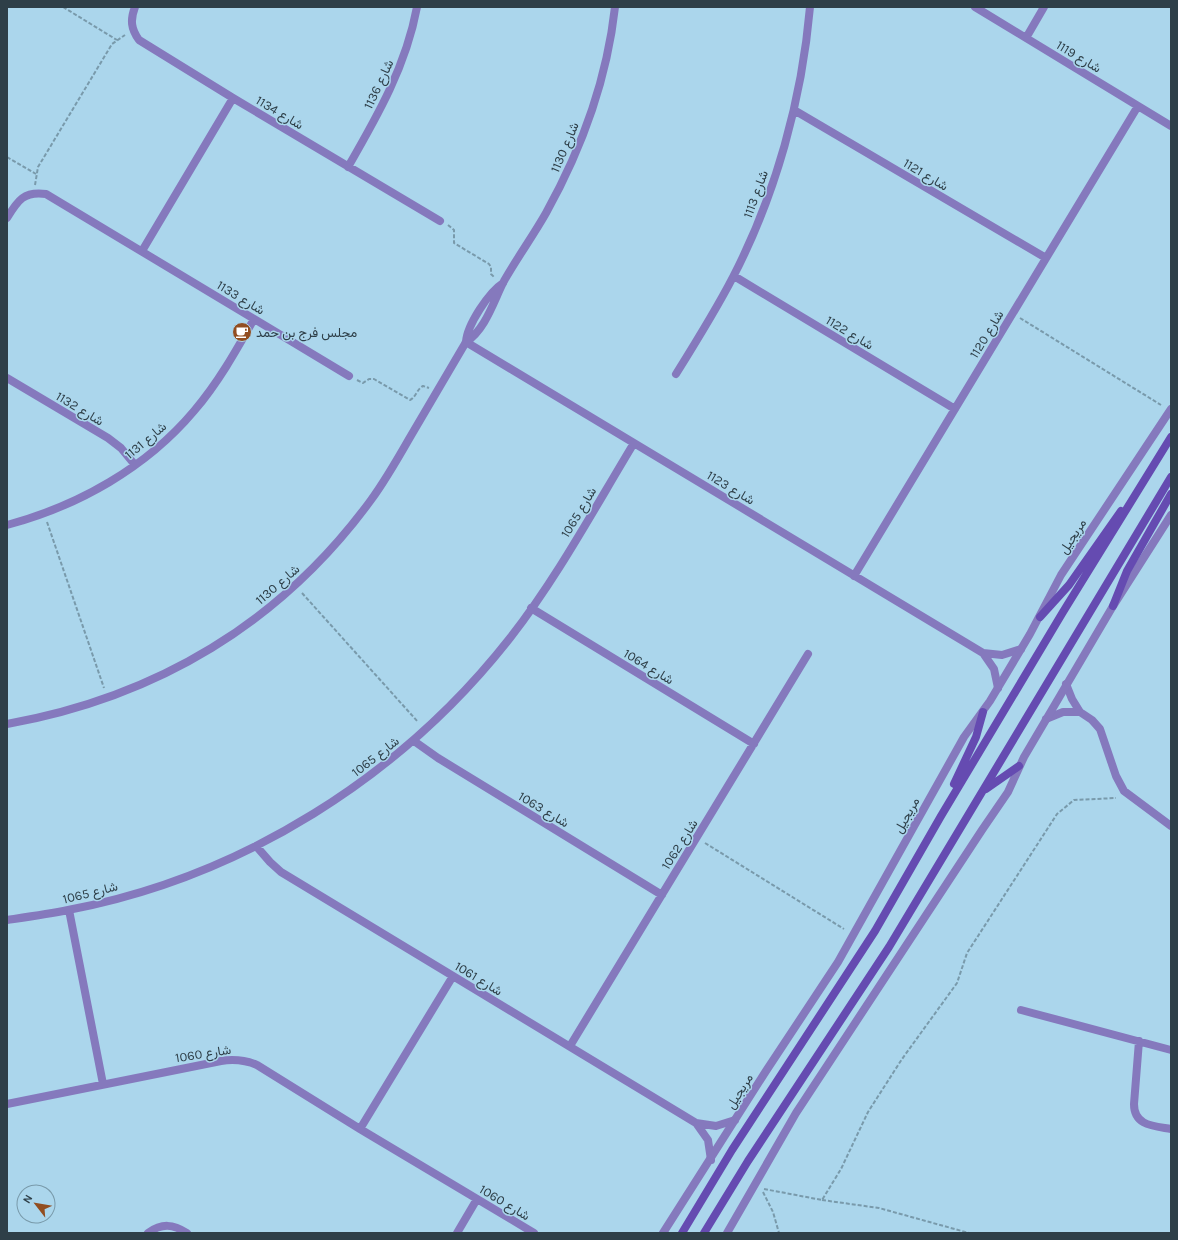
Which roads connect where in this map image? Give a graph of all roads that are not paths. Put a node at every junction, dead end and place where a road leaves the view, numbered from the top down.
1 (135, 7) edge
2 (417, 7) edge
3 (615, 7) edge
4 (810, 7) edge
5 (974, 7) edge
6 (1044, 7) edge
7 (1026, 38) junction
8 (233, 98) junction
9 (1138, 106) junction
10 (794, 110) junction
11 (1171, 126) edge
12 (348, 167) junction
13 (7, 218) edge
14 (440, 221) road end
15 (142, 251) junction
16 (1046, 258) junction
17 (734, 276) junction
18 (254, 319) junction
19 (466, 342) junction
20 (676, 374) dead end
21 (349, 376) road end
22 (7, 378) edge
23 (955, 409) junction
24 (1170, 410) edge
25 (1171, 437) edge
26 (634, 443) junction
27 (135, 465) junction
28 (1171, 477) edge
29 (1145, 481) junction
30 (1171, 494) edge
31 (1171, 515) edge
32 (7, 525) edge
33 (854, 576) junction
34 (1113, 606) junction
35 (531, 608) junction
36 (1040, 617) junction
37 (1021, 649) junction
38 (983, 653) junction
39 (808, 654) dead end
40 (1066, 684) junction
41 (998, 688) junction
42 (983, 712) junction
43 (1080, 712) junction
44 (1046, 718) junction
45 (7, 724) edge
46 (414, 741) junction
47 (754, 744) junction
48 (1019, 766) junction
49 (982, 792) junction
50 (940, 816) junction
51 (1171, 826) edge
52 (256, 846) junction
53 (662, 895) junction
54 (69, 910) junction
55 (7, 920) edge
56 (453, 976) junction
57 (1021, 1010) dead end
58 (1139, 1041) junction
59 (570, 1046) junction
60 (1171, 1050) edge
61 (103, 1084) junction
62 (7, 1104) edge
63 (735, 1120) junction
64 (696, 1123) junction
65 (360, 1129) junction
66 (1171, 1129) edge
67 (710, 1160) junction
68 (477, 1199) junction
69 (148, 1233) edge
70 (187, 1233) edge
71 (457, 1233) edge
72 (534, 1233) edge
73 (664, 1233) edge
74 (682, 1233) edge
75 (704, 1233) edge
76 (727, 1233) edge

1 - 8 street, شارع 1134
2 - 12 street, شارع 1136
3 - 19 street, شارع 1130
4 - 10 street, شارع 1113
5 - 7 street, شارع 1119
6 - 7 street
7 - 9 street, شارع 1119
8 - 12 street, شارع 1134
8 - 15 street
9 - 11 street, شارع 1119
9 - 16 street, شارع 1120
10 - 16 street, شارع 1121
10 - 17 street, شارع 1113
12 - 14 street, شارع 1134
13 - 15 street, شارع 1133
15 - 18 street, شارع 1133
16 - 23 street, شارع 1120
17 - 20 street, شارع 1113
17 - 23 street, شارع 1122
18 - 21 street, شارع 1133
18 - 27 street, شارع 1131
19 - 26 street, شارع 1123
19 - 45 street, شارع 1130
22 - 27 street, شارع 1132
23 - 33 street, شارع 1120
24 - 36 street, مريجيل
25 - 29 main road, مريجيل
26 - 33 street, شارع 1123
26 - 35 street, شارع 1065
27 - 32 street, شارع 1131
28 - 49 main road
29 - 36 main road
29 - 50 main road, مريجيل
30 - 34 main road
31 - 34 street
33 - 38 street, شارع 1123
34 - 40 street
35 - 46 street, شارع 1065
35 - 47 street, شارع 1064
36 - 37 street, مريجيل
37 - 38 street, شارع 1123
37 - 41 street, مريجيل
38 - 41 street, شارع 1123
39 - 47 street, شارع 1062
40 - 43 street
40 - 44 street
41 - 42 street, مريجيل
42 - 50 main road
42 - 63 street, مريجيل
43 - 44 street
43 - 51 street
44 - 48 street
46 - 52 street, شارع 1065
46 - 53 street, شارع 1063
47 - 53 street, شارع 1062
48 - 49 main road
48 - 76 street
49 - 75 main road
50 - 74 main road, مريجيل
52 - 54 street, شارع 1065
52 - 56 street, شارع 1061
53 - 59 street, شارع 1062
54 - 55 street, شارع 1065
54 - 61 street
56 - 59 street, شارع 1061
56 - 65 street
57 - 58 street
58 - 60 street
58 - 66 street
59 - 64 street, شارع 1061
61 - 62 street, شارع 1060
61 - 65 street, شارع 1060
63 - 64 street, شارع 1061
63 - 67 street, مريجيل
64 - 67 street, شارع 1061
65 - 68 street, شارع 1060
67 - 73 street, مريجيل
68 - 71 street
68 - 72 street, شارع 1060
69 - 70 street

